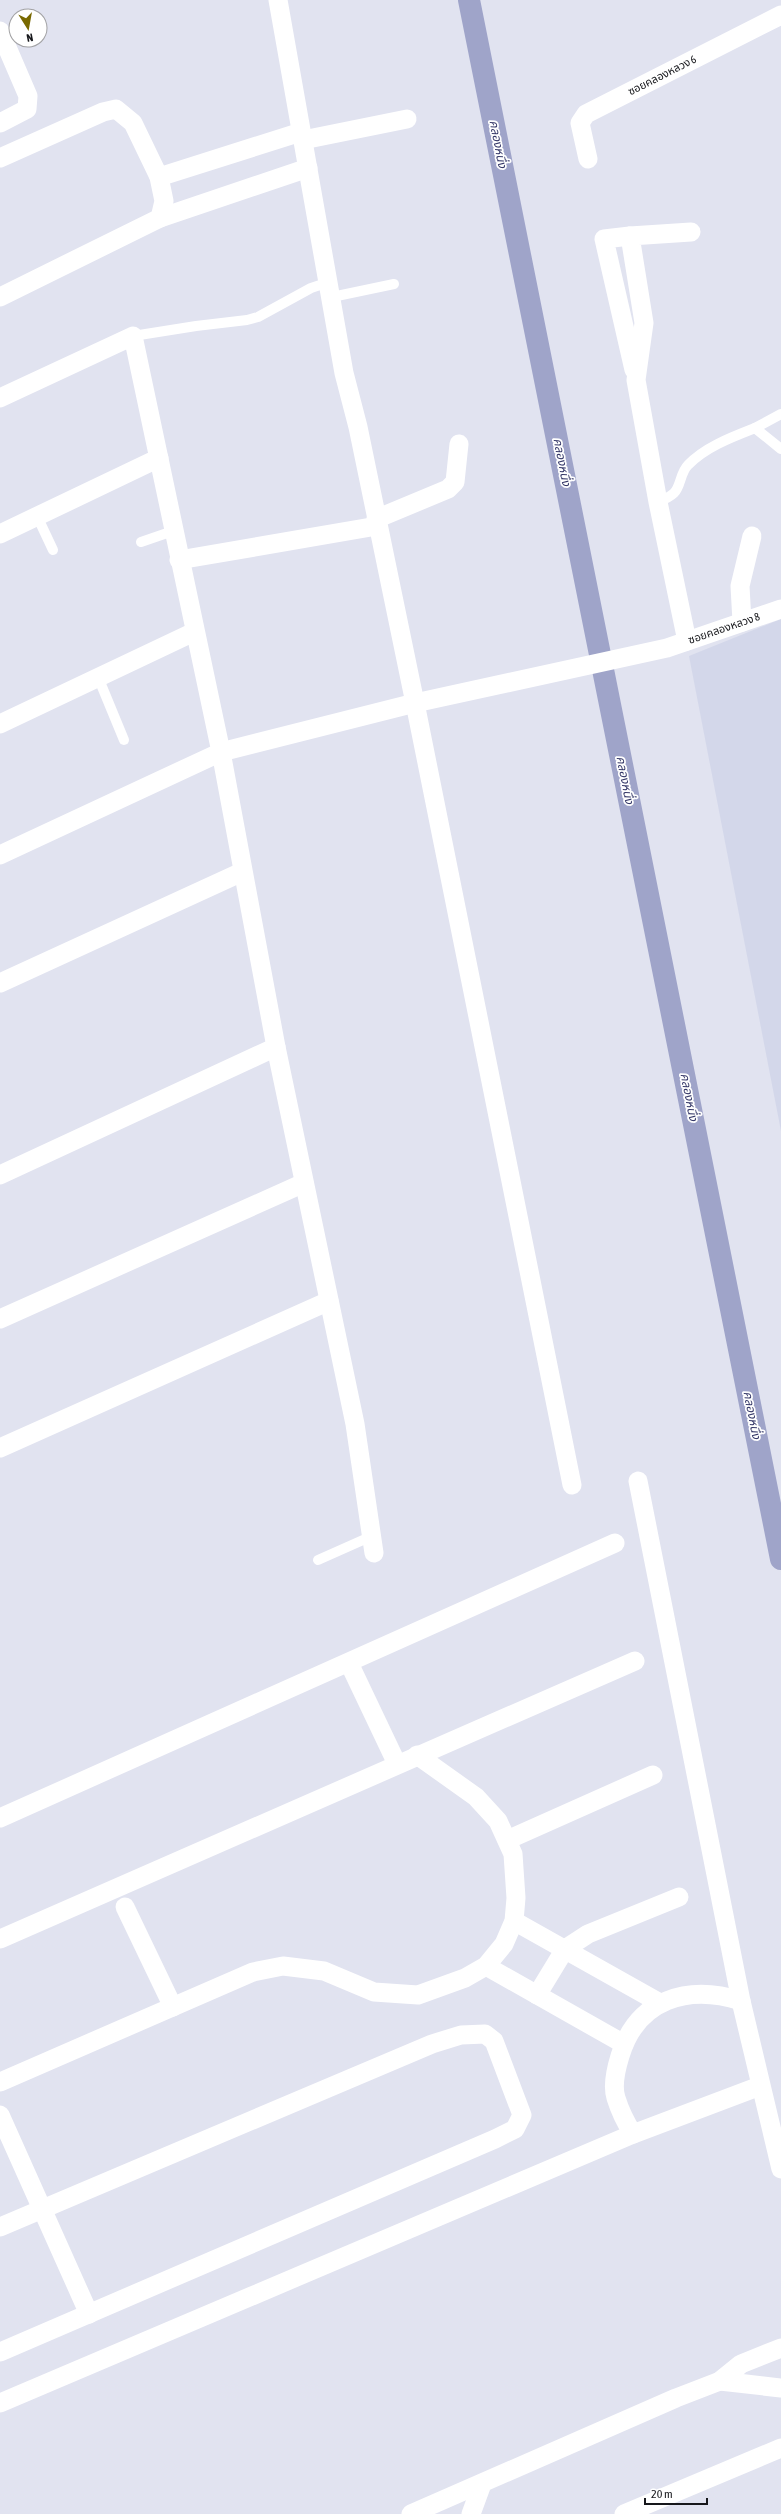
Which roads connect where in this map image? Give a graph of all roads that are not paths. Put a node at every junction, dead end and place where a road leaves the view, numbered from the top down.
1 (278, 0) edge
2 (781, 15) edge
3 (0, 30) edge
4 (407, 119) dead end
5 (0, 123) edge
6 (302, 136) junction
7 (0, 158) edge
8 (588, 159) dead end
9 (308, 168) junction
10 (159, 177) junction
11 (160, 218) junction
12 (691, 232) dead end
13 (630, 236) junction
14 (394, 284) dead end
15 (331, 289) junction
16 (0, 297) edge
17 (134, 336) junction
18 (636, 380) junction
19 (0, 398) edge
20 (781, 414) edge
21 (755, 428) junction
22 (459, 444) dead end
23 (781, 449) edge
24 (159, 458) junction
25 (658, 502) junction
26 (37, 516) junction
27 (377, 523) junction
28 (173, 531) junction
29 (0, 534) edge
30 (752, 536) dead end
31 (141, 542) dead end
32 (53, 550) dead end
33 (179, 560) junction
34 (781, 609) edge
35 (742, 622) junction
36 (194, 632) junction
37 (687, 641) junction
38 (98, 677) junction
39 (414, 703) junction
40 (0, 724) edge
41 (124, 740) dead end
42 (221, 752) junction
43 (0, 855) edge
44 (242, 872) junction
45 (0, 983) edge
46 (276, 1047) junction
47 (0, 1175) edge
48 (304, 1182) junction
49 (329, 1301) junction
50 (0, 1319) edge
51 (0, 1448) edge
52 (638, 1481) dead end
53 (572, 1485) dead end
54 (615, 1543) dead end
55 (373, 1544) joint
56 (318, 1560) dead end
57 (635, 1661) dead end
58 (349, 1663) junction
59 (417, 1755) junction
60 (397, 1764) junction
61 (653, 1775) dead end
62 (0, 1818) edge
63 (507, 1840) junction
64 (679, 1897) dead end
65 (125, 1907) dead end
66 (514, 1921) junction
67 (0, 1939) edge
68 (565, 1949) junction
69 (486, 1966) junction
70 (537, 1995) junction
71 (741, 2001) junction
72 (660, 2003) junction
73 (172, 2007) junction
74 (624, 2044) junction
75 (0, 2082) edge
76 (760, 2086) junction
77 (0, 2115) edge
78 (633, 2134) junction
79 (779, 2149) edge
80 (781, 2169) edge
81 (42, 2209) junction
82 (0, 2227) edge
83 (89, 2314) junction
84 (781, 2348) edge
85 (0, 2352) edge
86 (720, 2381) junction
87 (781, 2388) edge
88 (0, 2404) edge
89 (781, 2448) edge
90 (482, 2484) junction
91 (446, 2506) edge
92 (411, 2514) edge
93 (471, 2514) edge
94 (624, 2514) edge

1 - 6 street
2 - 8 street, ซอยคลองหลวง 6
3 - 5 street
4 - 6 street
6 - 9 street
6 - 10 street
7 - 10 street
9 - 11 street
9 - 15 street
10 - 11 street
11 - 16 street
12 - 13 street
13 - 18 street
13 - 18 street
14 - 15 lane
15 - 17 lane
15 - 27 street
17 - 19 street
17 - 24 street
18 - 25 street
20 - 21 lane
21 - 23 lane
21 - 25 lane
22 - 27 street
24 - 26 street
24 - 28 street
25 - 37 street
26 - 29 street
26 - 32 lane
27 - 33 street
27 - 39 street
28 - 31 lane
28 - 33 street
30 - 35 street
33 - 36 street
34 - 35 street, ซอยคลองหลวง 8
35 - 37 street, ซอยคลองหลวง 8
36 - 38 street
36 - 42 street
37 - 39 street, ซอยคลองหลวง 8
38 - 40 street
38 - 41 lane
39 - 42 street, ซอยคลองหลวง 8
39 - 53 street
42 - 43 street, ซอยคลองหลวง 8
42 - 44 street
44 - 45 street
44 - 46 street
46 - 47 street
46 - 48 street
48 - 49 street
48 - 50 street
49 - 51 street
49 - 55 street
52 - 71 street
54 - 58 street
55 - 56 lane
57 - 59 street
58 - 60 street
58 - 62 street
59 - 60 street
59 - 63 street
60 - 67 street
61 - 63 street
63 - 66 street
64 - 68 street
65 - 73 street
66 - 68 street
66 - 69 street
68 - 70 street
68 - 72 street
69 - 70 street
69 - 73 street
70 - 74 street
71 - 72 street
71 - 76 street
72 - 74 street
73 - 75 street
74 - 78 street
76 - 78 street
76 - 79 street
77 - 81 street
78 - 88 street
79 - 80 street
81 - 82 street
81 - 83 street
81 - 83 street
83 - 85 street
84 - 86 street
86 - 87 street
86 - 90 street
89 - 94 street
90 - 91 street
90 - 93 street
91 - 92 street

